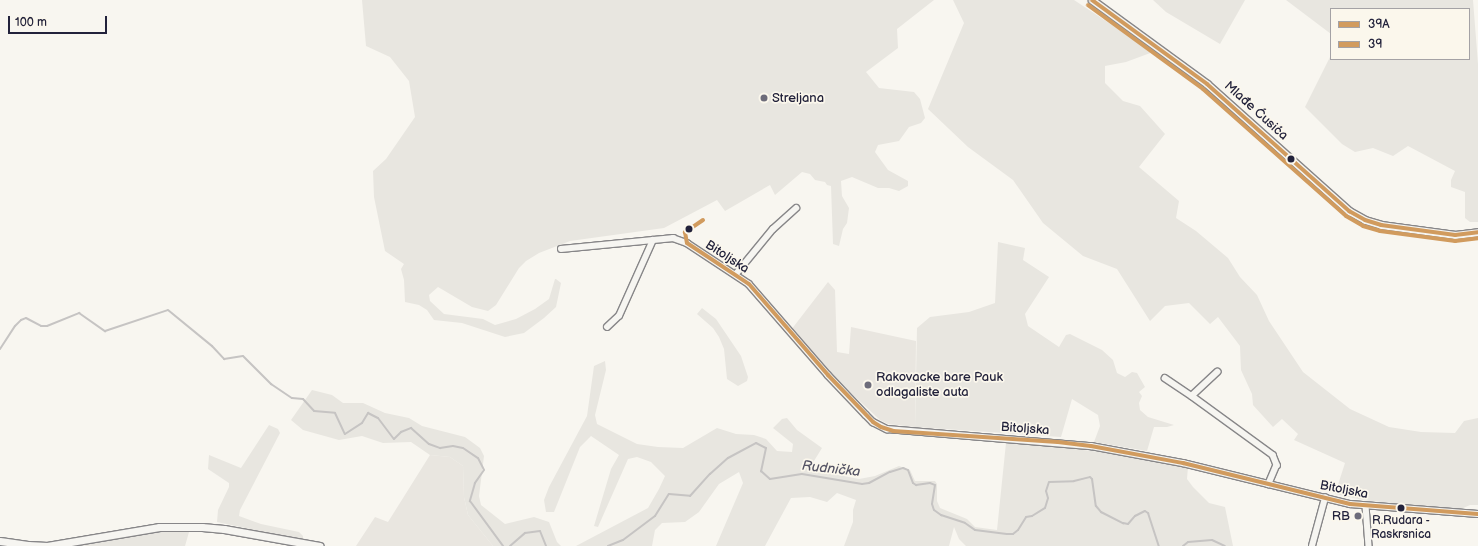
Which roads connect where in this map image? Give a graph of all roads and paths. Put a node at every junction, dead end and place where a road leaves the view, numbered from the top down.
1 (1092, 0) edge
2 (796, 208) dead end
3 (1478, 232) edge
4 (653, 240) junction
5 (561, 249) dead end
6 (736, 274) junction
7 (607, 327) dead end
8 (1218, 372) dead end
9 (1165, 378) dead end
10 (1192, 396) junction
11 (1269, 484) junction
12 (1325, 498) junction
13 (1366, 506) junction
14 (1478, 514) edge
15 (0, 541) edge
16 (319, 546) edge
17 (1312, 546) edge
18 (1370, 546) edge

1 - 3 street, Mlađe Ćusića
2 - 6 street
4 - 5 street, Bitoljska
4 - 6 street, Bitoljska
4 - 7 street
6 - 11 street, Bitoljska
8 - 10 street
9 - 10 street
10 - 11 street
11 - 12 street, Bitoljska
12 - 13 street, Bitoljska
12 - 17 street
13 - 14 street, Bitoljska
13 - 18 street
15 - 16 street

